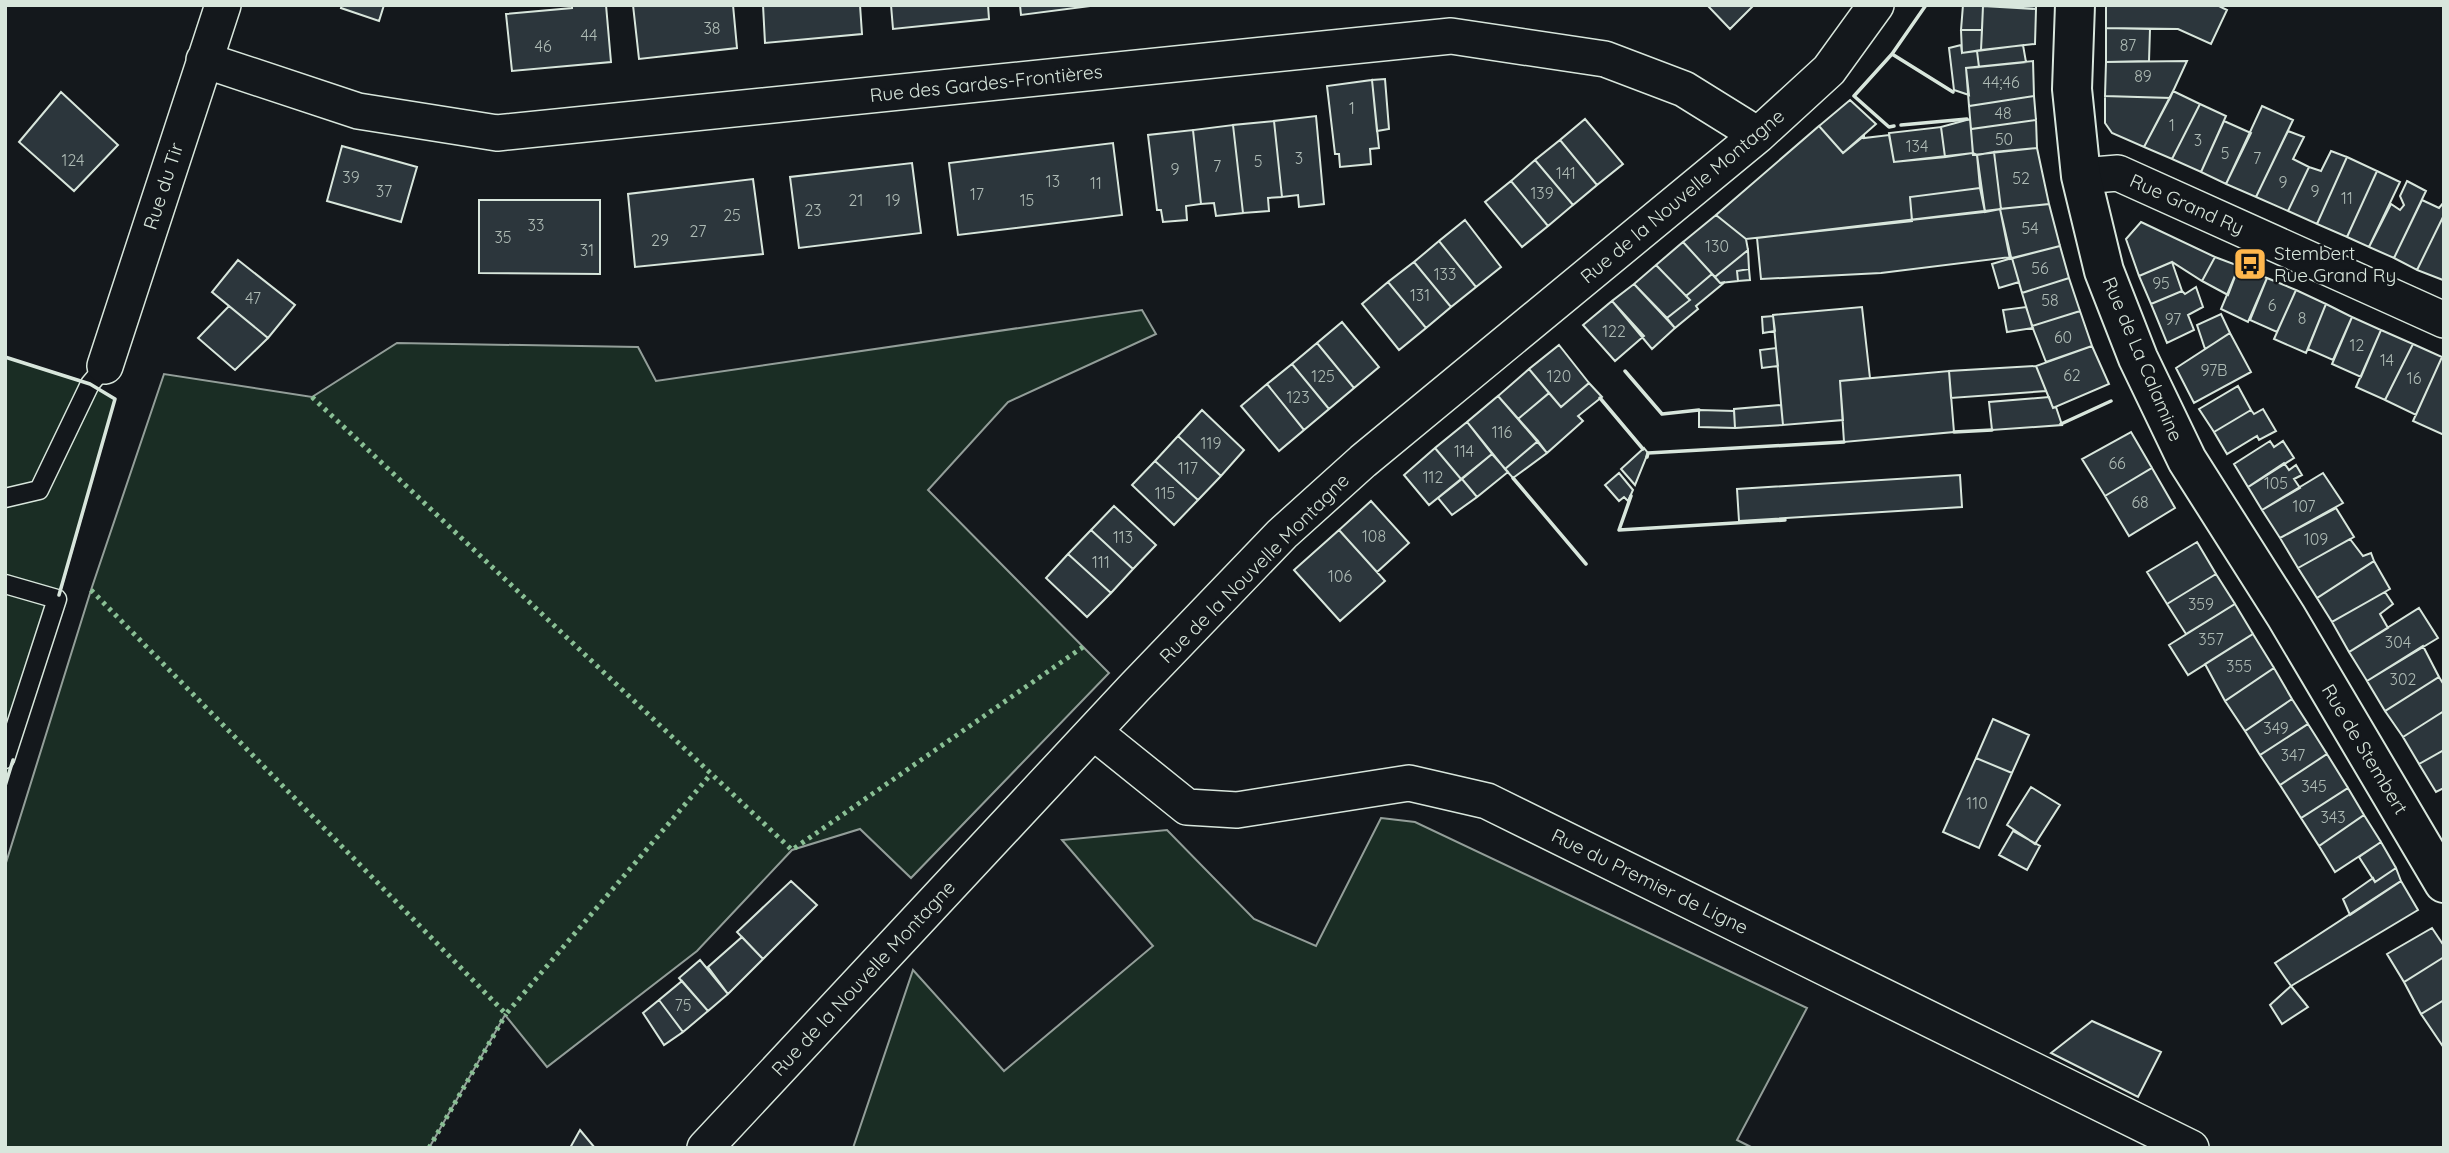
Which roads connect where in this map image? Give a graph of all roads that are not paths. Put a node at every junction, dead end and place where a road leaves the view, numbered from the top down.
1 (223, 5) edge
2 (1876, 5) edge
3 (2075, 5) edge
4 (204, 60) junction
5 (1758, 135) junction
6 (2081, 176) junction
7 (2444, 320) edge
8 (105, 366) joint
9 (5, 498) edge
10 (5, 584) edge
11 (2286, 616) joint
12 (1095, 733) junction
13 (5, 759) edge
14 (2444, 883) edge
15 (705, 1148) edge
16 (2191, 1148) edge

1 - 4 street, Rue du Tir
2 - 5 street, Rue de la Nouvelle Montagne
3 - 6 street, Rue de La Calamine
4 - 5 street, Rue des Gardes-Frontières
4 - 8 street, Rue du Tir
5 - 12 street, Rue de la Nouvelle Montagne
6 - 7 street, Rue Grand Ry
6 - 11 street, Rue de La Calamine
8 - 9 lane
10 - 13 lane
11 - 14 street, Rue de Stembert
12 - 15 street, Rue de la Nouvelle Montagne
12 - 16 street, Rue du Premier de Ligne

